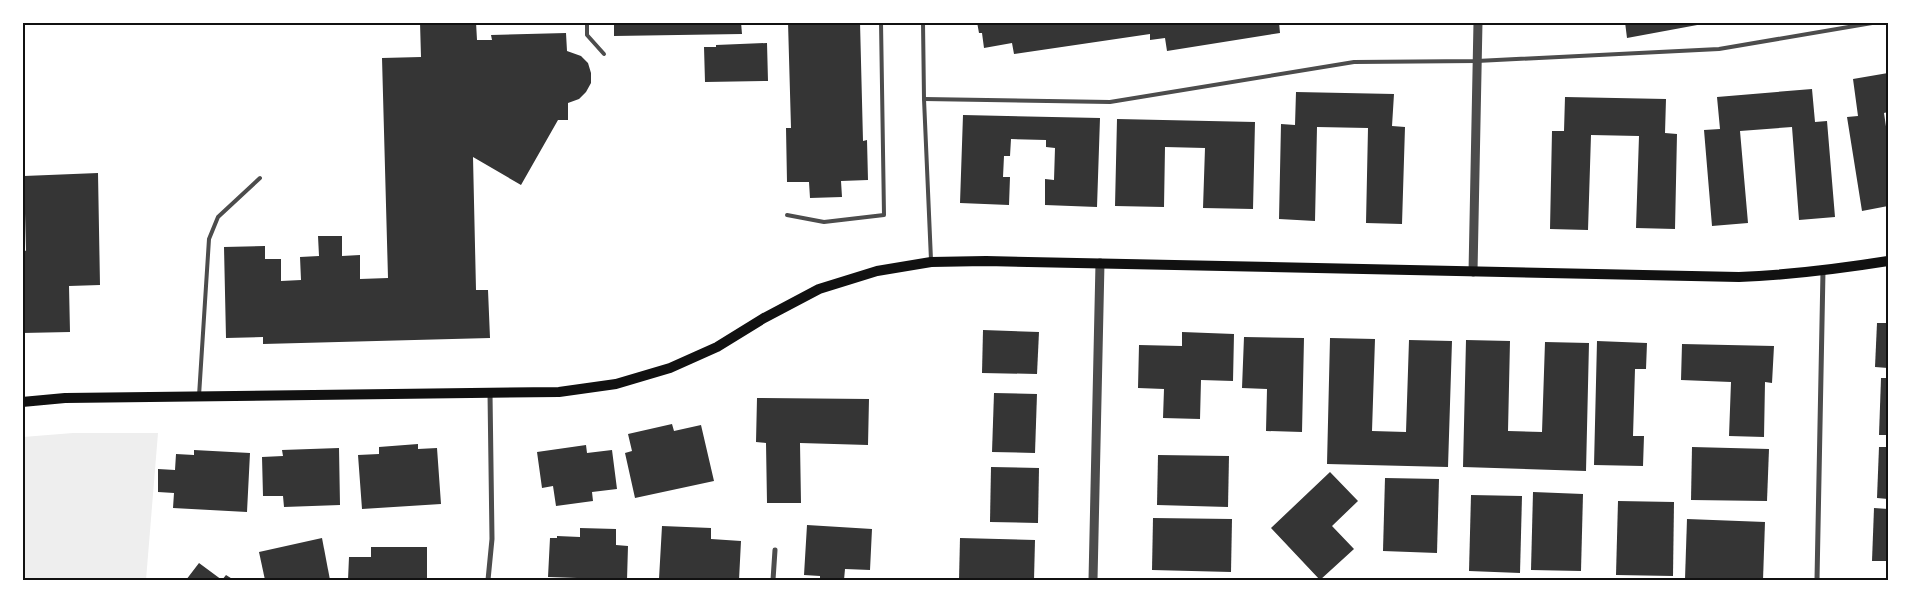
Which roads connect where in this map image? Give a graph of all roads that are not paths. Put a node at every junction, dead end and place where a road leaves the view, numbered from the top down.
1 (587, 22) edge
2 (882, 22) edge
3 (923, 22) edge
4 (1478, 22) edge
5 (1878, 22) edge
6 (604, 54) dead end
7 (1477, 61) junction
8 (924, 99) junction
9 (260, 178) dead end
10 (787, 215) dead end
11 (1888, 261) edge
12 (931, 262) junction
13 (1100, 264) junction
14 (1823, 271) junction
15 (1473, 272) junction
16 (490, 393) junction
17 (199, 396) junction
18 (22, 402) edge
19 (775, 550) dead end
20 (488, 580) edge
21 (773, 580) edge
22 (1093, 580) edge
23 (1817, 580) edge

1 - 6 lane
2 - 10 lane
3 - 8 lane
4 - 7 street
5 - 7 lane
7 - 8 lane
7 - 15 street
8 - 12 lane
9 - 17 lane
11 - 14 main road
12 - 13 main road
12 - 16 main road
13 - 15 main road
13 - 22 street
14 - 15 main road
14 - 23 street
16 - 17 main road
16 - 20 street
17 - 18 main road
19 - 21 street

